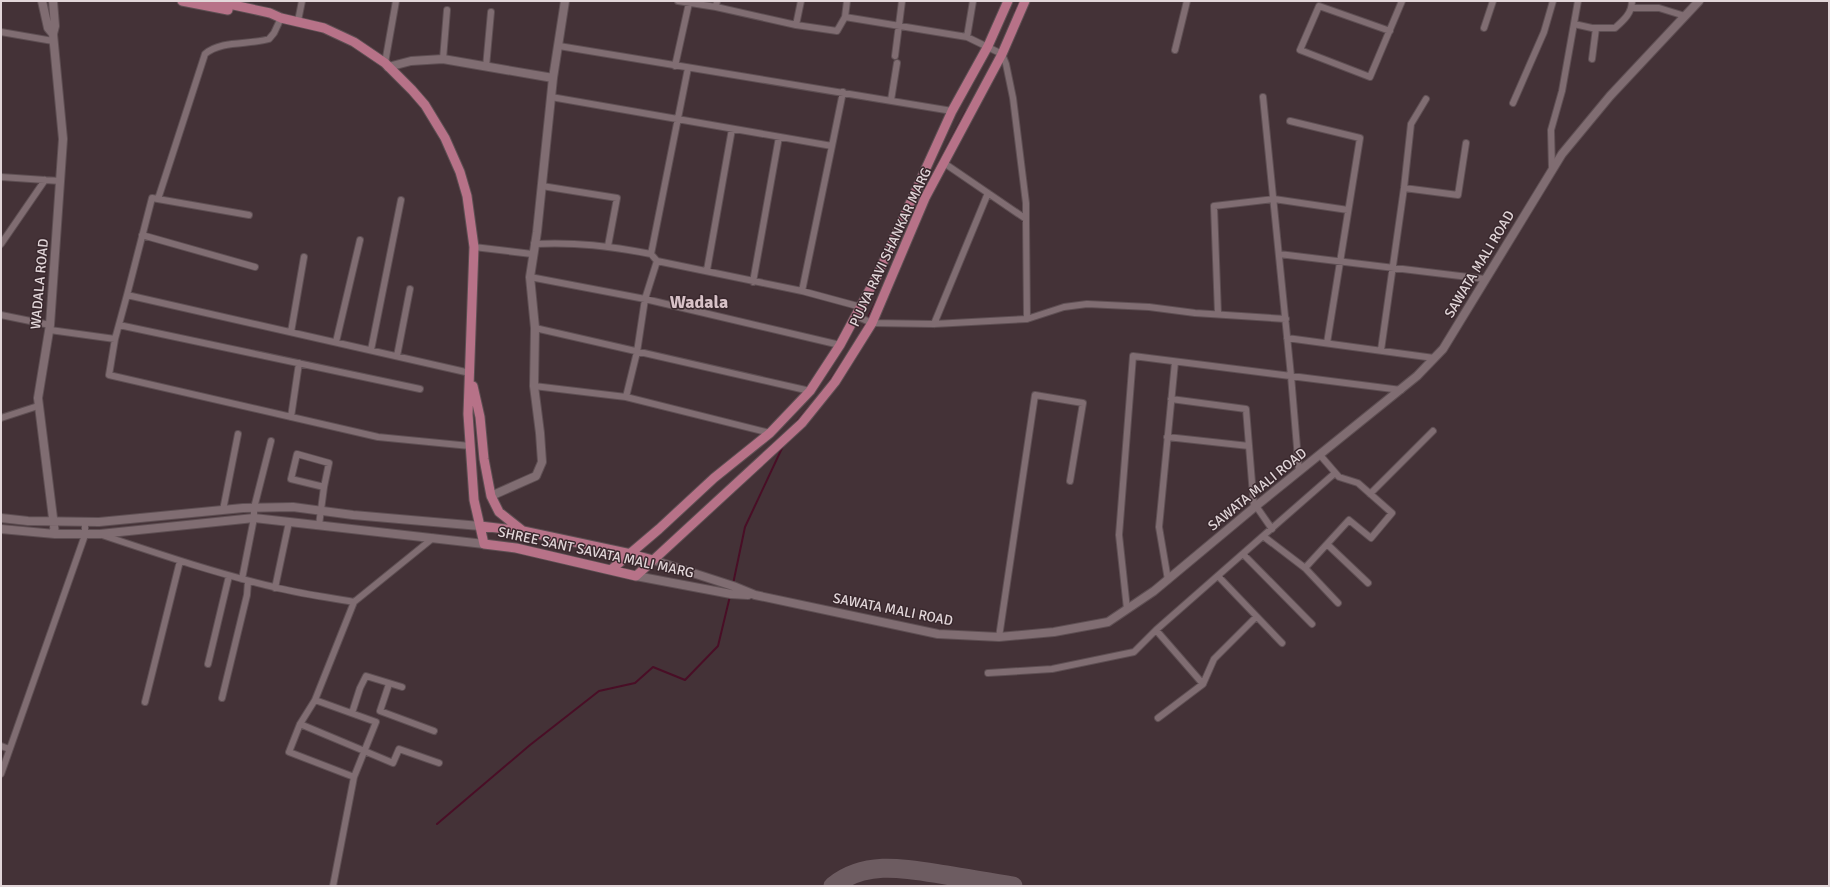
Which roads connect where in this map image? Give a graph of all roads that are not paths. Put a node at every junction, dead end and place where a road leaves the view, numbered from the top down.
1 (42, 1) edge
2 (53, 1) edge
3 (182, 1) edge
4 (215, 1) edge
5 (302, 1) edge
6 (396, 1) edge
7 (565, 1) edge
8 (678, 1) edge
9 (801, 1) edge
10 (847, 1) edge
11 (902, 1) edge
12 (973, 1) edge
13 (1008, 1) edge
14 (1025, 1) edge
15 (1187, 1) edge
16 (1402, 1) edge
17 (1493, 1) edge
18 (1553, 1) edge
19 (1578, 1) edge
20 (1632, 1) edge
21 (1699, 1) edge
22 (198, 3) edge
23 (689, 3) junction
24 (716, 4) edge
25 (248, 5) edge
26 (1631, 8) junction
27 (447, 10) dead end
28 (491, 12) dead end
29 (1685, 16) junction
30 (845, 17) junction
31 (281, 18) junction
32 (298, 21) junction
33 (1574, 24) junction
34 (796, 25) junction
35 (899, 26) junction
36 (1484, 28) dead end
37 (1596, 28) junction
38 (1390, 31) junction
39 (1, 32) edge
40 (967, 37) junction
41 (53, 38) junction
42 (559, 46) junction
43 (988, 46) junction
44 (1175, 50) dead end
45 (1002, 54) junction
46 (895, 56) dead end
47 (443, 59) junction
48 (1592, 59) dead end
49 (897, 63) dead end
50 (387, 65) junction
51 (675, 66) junction
52 (486, 67) junction
53 (688, 68) junction
54 (553, 78) junction
55 (843, 92) junction
56 (551, 97) junction
57 (1263, 97) dead end
58 (1426, 99) dead end
59 (891, 100) junction
60 (1513, 103) dead end
61 (952, 111) junction
62 (678, 119) junction
63 (1290, 122) dead end
64 (732, 129) junction
65 (780, 137) junction
66 (1466, 143) dead end
67 (832, 146) junction
68 (944, 163) junction
69 (1552, 170) junction
70 (1, 177) edge
71 (45, 180) junction
72 (60, 181) junction
73 (542, 186) junction
74 (1404, 188) junction
75 (988, 194) junction
76 (158, 199) junction
77 (1274, 199) junction
78 (401, 200) dead end
79 (1348, 210) junction
80 (249, 215) dead end
81 (1026, 219) junction
82 (142, 235) junction
83 (360, 240) dead end
84 (1, 244) edge
85 (534, 244) junction
86 (608, 246) junction
87 (474, 247) junction
88 (532, 254) junction
89 (651, 254) junction
90 (1279, 254) junction
91 (304, 256) dead end
92 (657, 261) junction
93 (1340, 261) junction
94 (255, 267) dead end
95 (1393, 268) junction
96 (707, 270) junction
97 (530, 277) junction
98 (1485, 279) junction
99 (753, 282) junction
100 (410, 289) dead end
101 (802, 291) junction
102 (127, 295) junction
103 (645, 299) junction
104 (861, 307) junction
105 (1218, 314) junction
106 (1, 315) edge
107 (856, 316) junction
108 (1027, 319) junction
109 (1286, 319) junction
110 (872, 323) junction
111 (934, 324) junction
112 (119, 325) junction
113 (50, 328) junction
114 (535, 328) junction
115 (291, 332) junction
116 (1287, 338) junction
117 (115, 339) junction
118 (336, 342) junction
119 (1327, 343) junction
120 (840, 346) junction
121 (371, 350) junction
122 (1381, 350) junction
123 (637, 352) junction
124 (396, 356) junction
125 (1434, 358) junction
126 (1175, 362) junction
127 (300, 363) junction
128 (470, 373) junction
129 (1291, 376) junction
130 (534, 386) junction
131 (420, 389) dead end
132 (1401, 390) junction
133 (810, 391) junction
134 (626, 398) junction
135 (1171, 399) junction
136 (38, 406) junction
137 (291, 417) junction
138 (1, 418) edge
139 (1433, 431) dead end
140 (770, 433) junction
141 (238, 434) dead end
142 (1167, 437) junction
143 (271, 441) dead end
144 (470, 446) junction
145 (1249, 446) junction
146 (1320, 455) junction
147 (1299, 471) junction
148 (1335, 473) junction
149 (1070, 481) dead end
150 (324, 487) junction
151 (1370, 494) junction
152 (491, 496) junction
153 (1255, 506) junction
154 (254, 508) junction
155 (223, 510) junction
156 (320, 511) junction
157 (1, 518) edge
158 (254, 518) junction
159 (53, 522) junction
160 (85, 522) junction
161 (288, 522) junction
162 (319, 525) junction
163 (480, 526) junction
164 (1, 529) edge
165 (1272, 529) junction
166 (523, 531) junction
167 (55, 534) junction
168 (100, 534) junction
169 (85, 535) junction
170 (1263, 536) junction
171 (433, 538) junction
172 (484, 544) junction
173 (1328, 545) junction
174 (631, 554) junction
175 (1243, 554) junction
176 (653, 560) junction
177 (180, 562) junction
178 (1305, 568) junction
179 (612, 569) junction
180 (229, 576) junction
181 (636, 576) junction
182 (1218, 576) junction
183 (245, 580) junction
184 (1168, 580) junction
185 (1368, 583) dead end
186 (276, 588) junction
187 (755, 595) junction
188 (354, 602) junction
189 (1338, 603) dead end
190 (1127, 609) junction
191 (1256, 617) junction
192 (1312, 624) dead end
193 (1156, 630) junction
194 (999, 637) junction
195 (1282, 643) dead end
196 (208, 664) dead end
197 (988, 673) dead end
198 (390, 684) junction
199 (1203, 684) junction
200 (402, 687) dead end
201 (222, 698) dead end
202 (315, 700) junction
203 (145, 702) dead end
204 (352, 713) junction
205 (1158, 718) dead end
206 (300, 724) junction
207 (434, 731) dead end
208 (1, 746) edge
209 (9, 750) junction
210 (365, 750) junction
211 (438, 763) dead end
212 (1, 773) edge
213 (354, 777) junction
214 (333, 886) edge

1 - 41 street, WADALA ROAD
2 - 41 street, WADALA ROAD
3 - 22 main road, SHREE SANT SAVATA MALI MARG
4 - 25 main road, SHREE SANT SAVATA MALI MARG
5 - 32 street
6 - 50 street
7 - 42 street
8 - 23 street
9 - 34 street
10 - 30 street
11 - 35 street
12 - 40 street
13 - 43 main road
14 - 45 main road, PUJYA RAVI SHANKAR MARG
15 - 44 street
16 - 38 street
17 - 36 street
18 - 60 street
19 - 33 street
20 - 26 street
21 - 29 street, SAWATA MALI ROAD
22 - 31 main road, SHREE SANT SAVATA MALI MARG
23 - 24 street
23 - 51 street
24 - 34 street
25 - 31 main road, SHREE SANT SAVATA MALI MARG
26 - 29 street
26 - 37 street
27 - 47 street
28 - 52 street
29 - 69 street, SAWATA MALI ROAD
30 - 34 street
30 - 35 street
31 - 32 main road, SHREE SANT SAVATA MALI MARG
31 - 76 street
32 - 50 main road, SHREE SANT SAVATA MALI MARG
33 - 37 street
33 - 69 street
35 - 40 street
35 - 46 street
37 - 48 street
38 - 38 street
39 - 41 street
40 - 43 street
41 - 72 street, WADALA ROAD
42 - 51 street
42 - 54 street
43 - 45 street
43 - 61 main road
45 - 68 main road, PUJYA RAVI SHANKAR MARG
45 - 81 street
47 - 50 street
47 - 52 street
49 - 59 street
50 - 87 main road, SHREE SANT SAVATA MALI MARG
51 - 53 street
52 - 54 street
53 - 55 street
53 - 62 street
54 - 56 street
55 - 59 street
55 - 67 street
56 - 62 street
56 - 73 street
57 - 77 street
58 - 74 street
59 - 61 street
61 - 104 main road
62 - 64 street
62 - 89 street
63 - 79 street
64 - 65 street
64 - 96 street
65 - 67 street
65 - 99 street
66 - 74 street
67 - 101 street
68 - 75 street
68 - 110 main road, PUJYA RAVI SHANKAR MARG
69 - 98 street, SAWATA MALI ROAD
70 - 71 street
71 - 72 street
71 - 84 street
72 - 113 street, WADALA ROAD
73 - 85 street
73 - 86 street
74 - 95 street
75 - 81 street
75 - 111 street
76 - 80 street
76 - 82 street
77 - 79 street
77 - 90 street
77 - 105 street
78 - 121 street
79 - 93 street
81 - 108 street
82 - 94 street
82 - 102 street
83 - 118 street
85 - 86 street
85 - 88 street
86 - 89 street
87 - 88 street
87 - 128 main road, SHREE SANT SAVATA MALI MARG
88 - 97 street
89 - 92 street
90 - 93 street
90 - 109 street
91 - 115 street
92 - 96 street
92 - 103 street
93 - 95 street
93 - 119 street
95 - 98 street
95 - 122 street
96 - 99 street
97 - 103 street
97 - 114 street
98 - 125 street, SAWATA MALI ROAD
99 - 101 street
100 - 124 street
101 - 104 street
102 - 112 street
102 - 115 street
103 - 120 street
103 - 123 street
104 - 107 main road
105 - 108 street
105 - 109 street
106 - 113 street
107 - 110 street
107 - 120 main road
108 - 111 street
109 - 116 street
110 - 111 street
110 - 176 main road, PUJYA RAVI SHANKAR MARG
112 - 117 street
112 - 127 street
113 - 117 street
113 - 136 street, WADALA ROAD
114 - 123 street
114 - 130 street
115 - 118 street
116 - 119 street
116 - 129 street
117 - 137 street
118 - 121 street
119 - 122 street
120 - 133 main road
121 - 124 street
122 - 125 street
123 - 133 street
123 - 134 street
124 - 128 street
125 - 132 street, SAWATA MALI ROAD
126 - 129 street
126 - 135 street
126 - 190 street
127 - 131 street
127 - 137 street
128 - 144 main road, SHREE SANT SAVATA MALI MARG
128 - 152 main road, SHREE SANT SAVATA MALI MARG
129 - 132 street
129 - 147 street
130 - 134 street
130 - 152 street
132 - 146 street, SAWATA MALI ROAD
133 - 140 main road
134 - 140 street
135 - 142 street
135 - 145 street
136 - 138 street
136 - 159 street, WADALA ROAD
137 - 144 street
139 - 151 street
140 - 174 main road
141 - 155 street
142 - 145 street
142 - 184 street
143 - 154 street
144 - 163 main road, SHREE SANT SAVATA MALI MARG
145 - 153 street
146 - 147 street, SAWATA MALI ROAD
146 - 148 street
147 - 153 street, SAWATA MALI ROAD
148 - 151 street
148 - 165 street
149 - 194 street
150 - 150 street
150 - 156 street
151 - 173 street
152 - 166 main road, SHREE SANT SAVATA MALI MARG
153 - 165 street
153 - 184 street, SAWATA MALI ROAD
154 - 155 street
154 - 156 street
154 - 158 street
155 - 160 street
156 - 162 street
156 - 163 street
157 - 159 street
158 - 161 street
158 - 168 street
158 - 183 street
159 - 160 street
159 - 167 street, WADALA ROAD
160 - 169 street
161 - 162 street
161 - 186 street
162 - 171 street
163 - 166 main road
163 - 172 main road, SHREE SANT SAVATA MALI MARG
164 - 167 street
165 - 170 street
166 - 174 main road, SHREE SANT SAVATA MALI MARG
167 - 169 street
168 - 169 street
168 - 177 street
169 - 209 street
170 - 175 street
170 - 178 street
171 - 172 street
171 - 188 street
172 - 179 main road, SHREE SANT SAVATA MALI MARG
173 - 178 street
173 - 185 street
174 - 176 main road, SHREE SANT SAVATA MALI MARG
174 - 179 main road
175 - 182 street
175 - 192 street
176 - 181 main road, PUJYA RAVI SHANKAR MARG
176 - 187 street, SAWATA MALI ROAD
177 - 180 street
177 - 203 street
178 - 189 street
179 - 181 main road, SHREE SANT SAVATA MALI MARG
180 - 183 street
180 - 196 street
181 - 187 street, SHREE SANT SAVATA MALI MARG
182 - 191 street
182 - 193 street
183 - 186 street
183 - 201 street
184 - 190 street, SAWATA MALI ROAD
186 - 188 street
187 - 194 street, SAWATA MALI ROAD
188 - 202 street
190 - 194 street, SAWATA MALI ROAD
191 - 195 street
191 - 199 street
193 - 197 street
193 - 199 street
198 - 200 street
198 - 204 street
198 - 207 street
199 - 205 street
202 - 204 street
202 - 206 street
204 - 210 street
206 - 210 street
206 - 213 street
208 - 209 street
209 - 212 street
210 - 211 street
210 - 213 street
213 - 214 street

